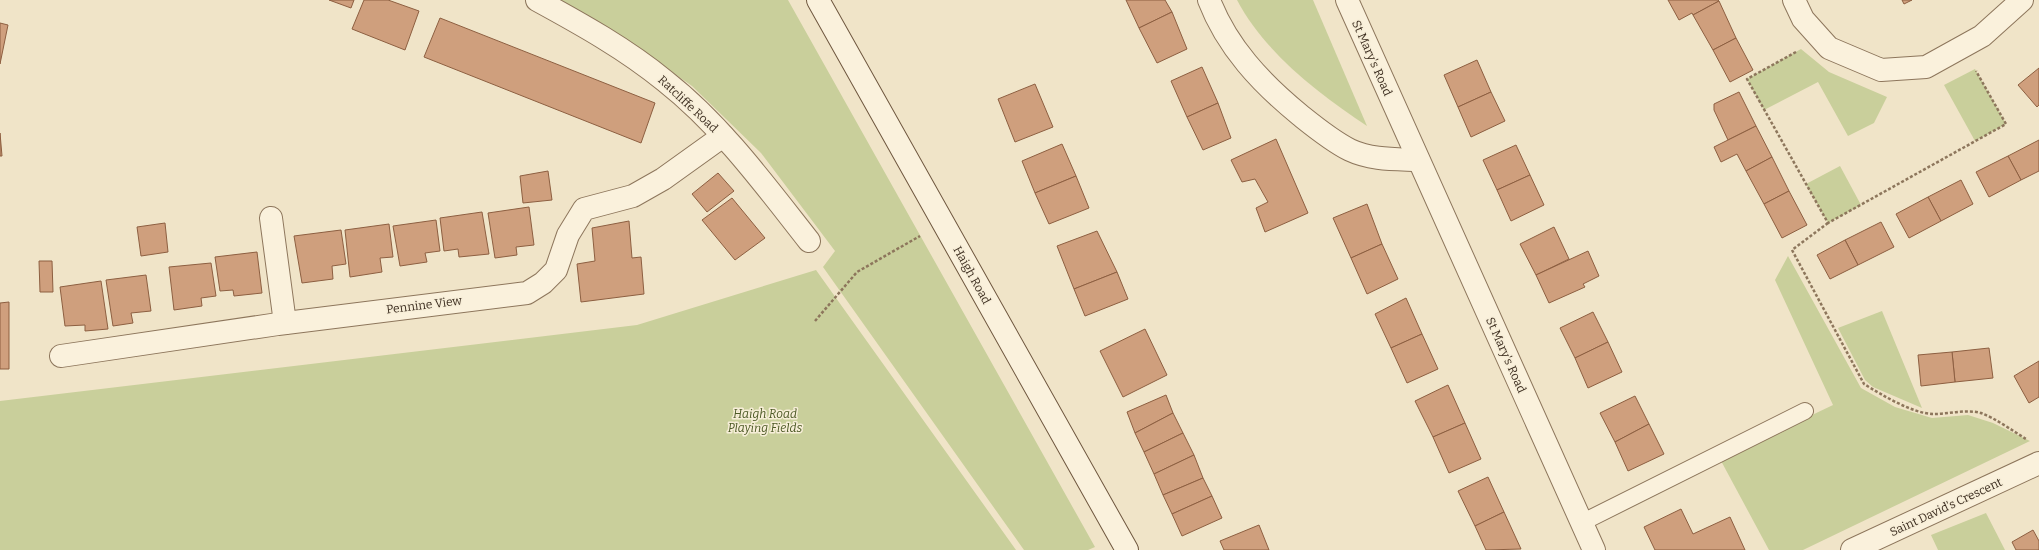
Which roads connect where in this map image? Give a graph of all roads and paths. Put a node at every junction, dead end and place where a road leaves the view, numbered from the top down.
1 (537, 0) edge
2 (818, 0) edge
3 (1209, 0) edge
4 (1346, 0) edge
5 (1794, 0) edge
6 (2022, 0) edge
7 (1820, 38) junction
8 (1962, 47) junction
9 (723, 136) junction
10 (1418, 160) junction
11 (271, 218) dead end
12 (943, 223) junction
13 (1828, 223) junction
14 (809, 241) dead end
15 (816, 321) dead end
16 (285, 323) junction
17 (61, 356) dead end
18 (1805, 411) dead end
19 (2036, 453) edge
20 (1581, 523) junction
21 (1127, 550) edge
22 (1594, 550) edge
23 (1852, 550) edge

1 - 9 street, Ratcliffe Road
2 - 12 street, Haigh Road
3 - 10 street
4 - 10 street, St Mary's Road
5 - 7 street
6 - 8 street
7 - 8 street
7 - 13 path
8 - 13 path
9 - 14 street, Ratcliffe Road
9 - 16 street, Pennine View
10 - 20 street, St Mary's Road
11 - 16 street
12 - 15 path
12 - 21 street, Haigh Road
13 - 19 path
16 - 17 street, Pennine View
18 - 20 lane
19 - 23 street, Saint David's Crescent
20 - 22 street, St Mary's Road

